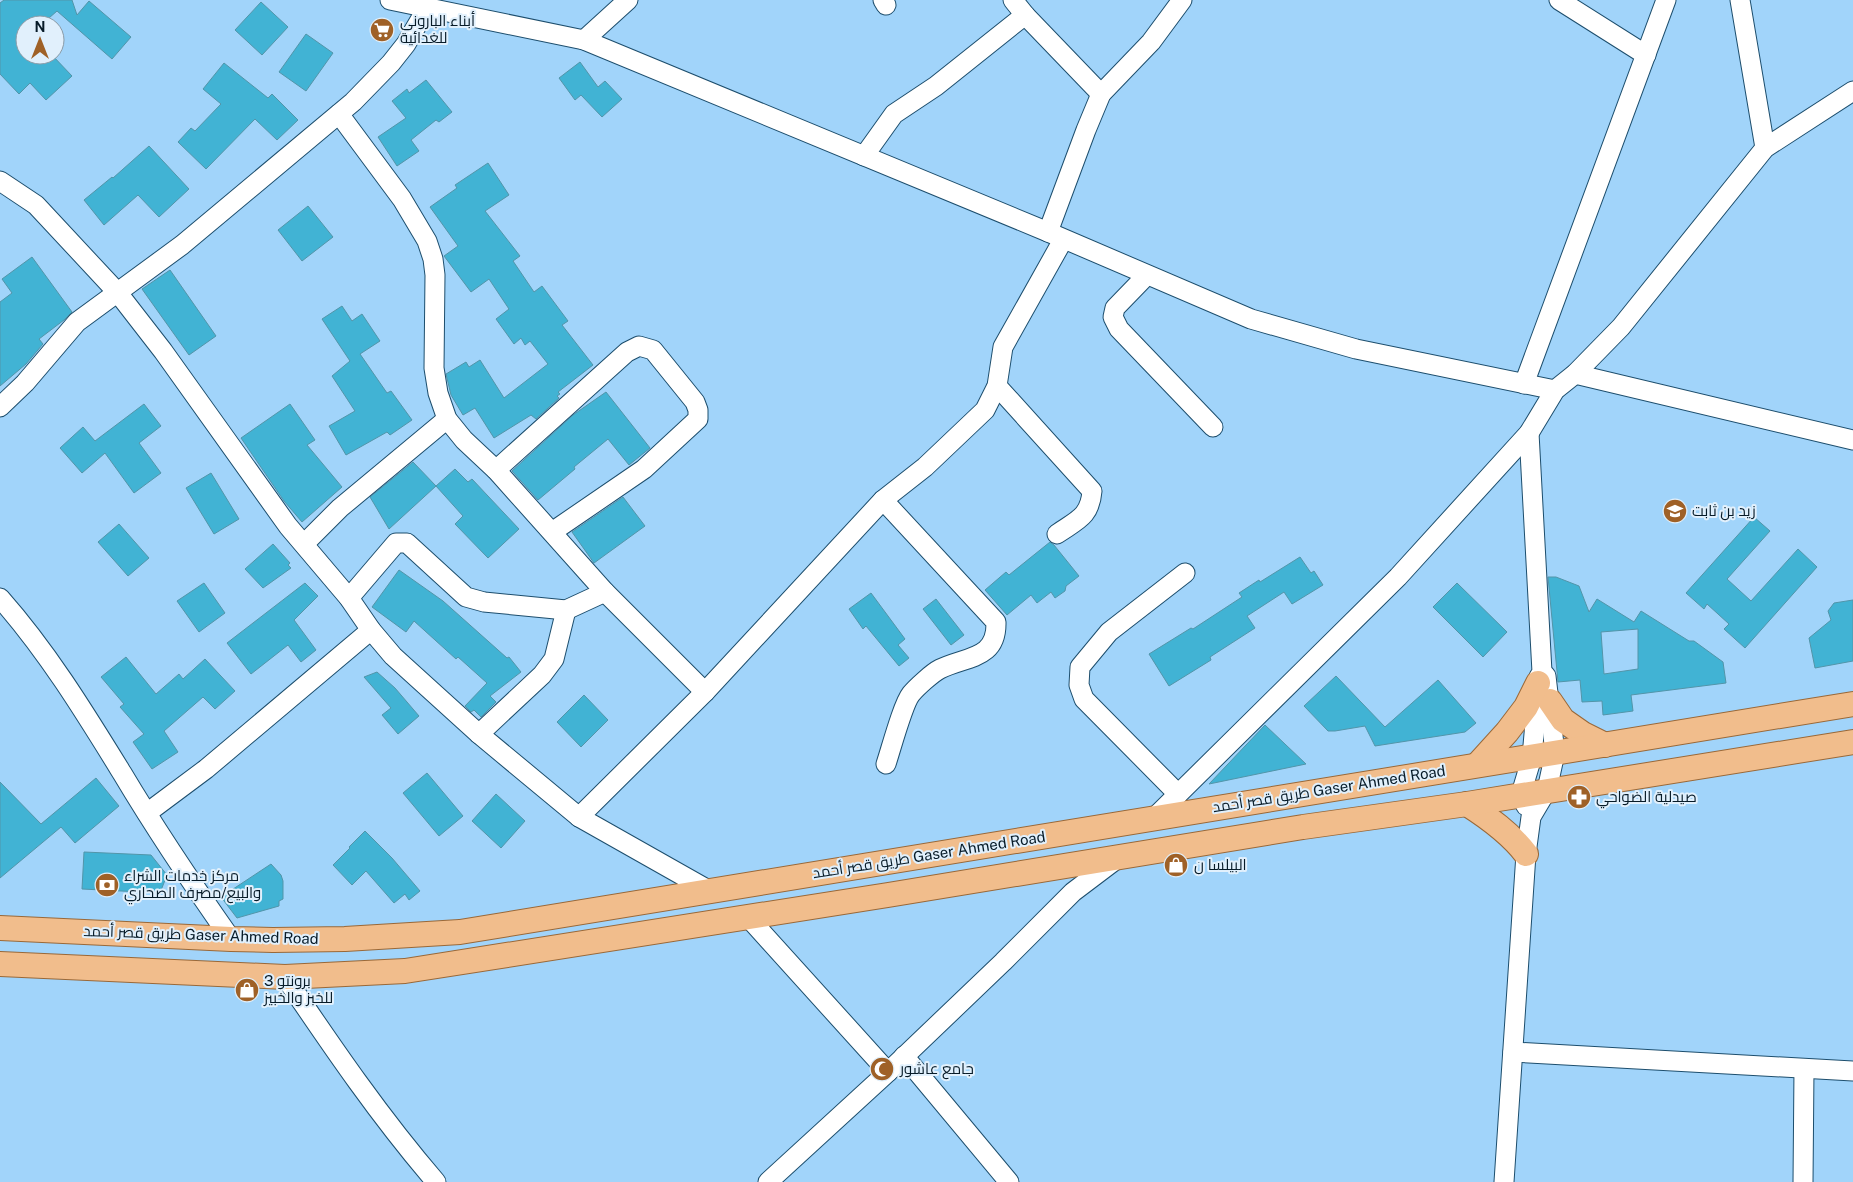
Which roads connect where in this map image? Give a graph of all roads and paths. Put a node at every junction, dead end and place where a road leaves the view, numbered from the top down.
1 (390, 0) edge
2 (628, 0) edge
3 (1013, 0) edge
4 (1182, 0) edge
5 (1559, 0) edge
6 (1666, 0) edge
7 (1740, 0) edge
8 (427, 8) junction
9 (1025, 15) junction
10 (584, 40) junction
11 (1646, 55) junction
12 (1853, 91) edge
13 (1101, 94) junction
14 (339, 114) junction
15 (1765, 148) junction
16 (864, 156) junction
17 (0, 181) edge
18 (1056, 236) junction
19 (1146, 275) junction
20 (118, 293) junction
21 (1576, 374) junction
22 (1524, 384) junction
23 (997, 386) junction
24 (1555, 390) junction
25 (0, 407) edge
26 (447, 419) junction
27 (1213, 427) dead end
28 (1529, 433) junction
29 (1853, 440) edge
30 (496, 470) junction
31 (883, 500) junction
32 (552, 532) junction
33 (1057, 534) dead end
34 (304, 544) junction
35 (1185, 573) dead end
36 (605, 592) junction
37 (0, 598) edge
38 (349, 598) junction
39 (566, 610) junction
40 (371, 630) junction
41 (1544, 685) junction
42 (705, 692) junction
43 (1853, 704) edge
44 (479, 734) junction
45 (1853, 742) edge
46 (1604, 745) junction
47 (1544, 755) junction
48 (886, 764) dead end
49 (1478, 764) junction
50 (1547, 790) junction
51 (1178, 794) junction
52 (1520, 794) junction
53 (1466, 804) junction
54 (147, 813) junction
55 (579, 817) junction
56 (1531, 817) junction
57 (1154, 818) junction
58 (1526, 854) junction
59 (1118, 858) junction
60 (710, 891) junction
61 (747, 916) junction
62 (0, 928) edge
63 (230, 939) junction
64 (0, 964) edge
65 (285, 977) junction
66 (1513, 1052) junction
67 (904, 1056) junction
68 (1804, 1069) junction
69 (1853, 1071) edge
70 (888, 1072) junction
71 (436, 1182) edge
72 (768, 1182) edge
73 (1009, 1182) edge
74 (1504, 1182) edge
75 (1803, 1182) edge

1 - 8 street
2 - 10 street
3 - 9 street
4 - 13 street
5 - 11 street
6 - 11 street
7 - 15 street
8 - 10 street
8 - 14 street
9 - 13 street
9 - 16 street
10 - 16 street
11 - 22 street
12 - 15 street
13 - 18 street
14 - 20 street
14 - 26 street
15 - 21 street
16 - 18 street
17 - 20 street
18 - 19 street
18 - 23 street
19 - 22 street
19 - 27 street
20 - 25 street
20 - 34 street
21 - 24 street
21 - 29 street
22 - 24 street
23 - 31 street
23 - 33 street
24 - 28 street
26 - 30 street
26 - 34 street
28 - 41 street
28 - 51 street
30 - 32 street
30 - 32 street
31 - 42 street
31 - 48 street
32 - 36 street
34 - 38 street
35 - 51 street
36 - 39 street
36 - 42 street
37 - 54 street
38 - 39 street
38 - 40 street
39 - 44 street
40 - 44 street
40 - 54 street
41 - 46 main road
41 - 47 street
41 - 49 main road
42 - 55 street
43 - 46 main road, طريق قصر أحمد Gaser Ahmed Road
44 - 55 street
45 - 50 main road
46 - 47 main road, طريق قصر أحمد Gaser Ahmed Road
47 - 49 main road, طريق قصر أحمد Gaser Ahmed Road
47 - 50 street
47 - 52 street
49 - 57 main road, طريق قصر أحمد Gaser Ahmed Road
50 - 52 main road
50 - 56 street
51 - 57 street
52 - 53 main road
52 - 56 street
53 - 58 main road
53 - 59 main road
54 - 63 street
55 - 60 street
56 - 58 street
57 - 60 main road, طريق قصر أحمد Gaser Ahmed Road
58 - 66 street
59 - 61 main road
59 - 67 street
60 - 63 main road, طريق قصر أحمد Gaser Ahmed Road
61 - 65 main road
61 - 70 street
62 - 63 main road, طريق قصر أحمد Gaser Ahmed Road
64 - 65 main road
65 - 71 street
66 - 68 street
66 - 74 street
67 - 70 street
67 - 73 street
68 - 69 street
68 - 75 street
70 - 72 street

